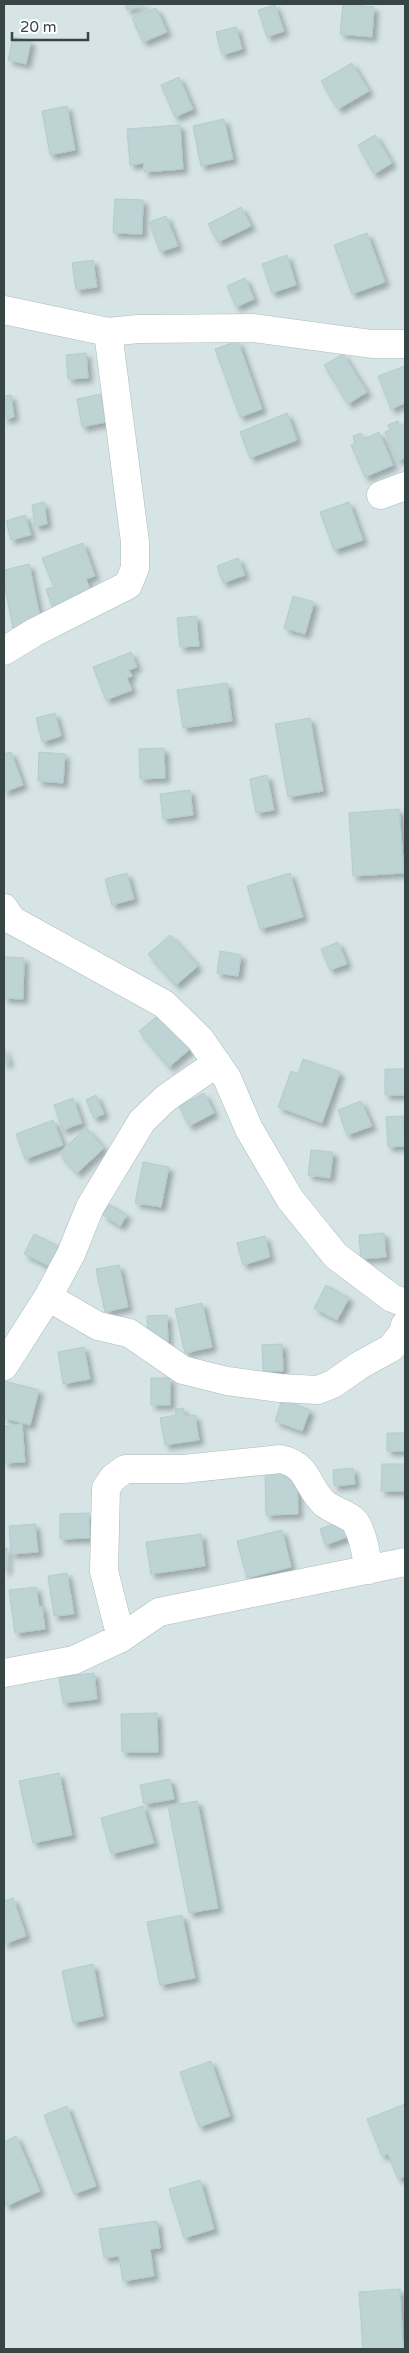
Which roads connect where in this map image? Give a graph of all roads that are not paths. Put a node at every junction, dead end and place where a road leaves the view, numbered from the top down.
1 (4, 310) edge
2 (108, 332) junction
3 (405, 344) edge
4 (4, 651) edge
5 (4, 908) edge
6 (216, 1063) junction
7 (48, 1297) junction
8 (405, 1303) edge
9 (405, 1325) edge
10 (4, 1366) edge
11 (405, 1562) edge
12 (369, 1570) junction
13 (121, 1638) junction
14 (4, 1673) edge

1 - 2 street
2 - 3 street
2 - 4 street
5 - 6 street
6 - 7 street
6 - 8 street
7 - 9 street
7 - 10 street
11 - 12 street
12 - 13 street
12 - 13 street
13 - 14 street

